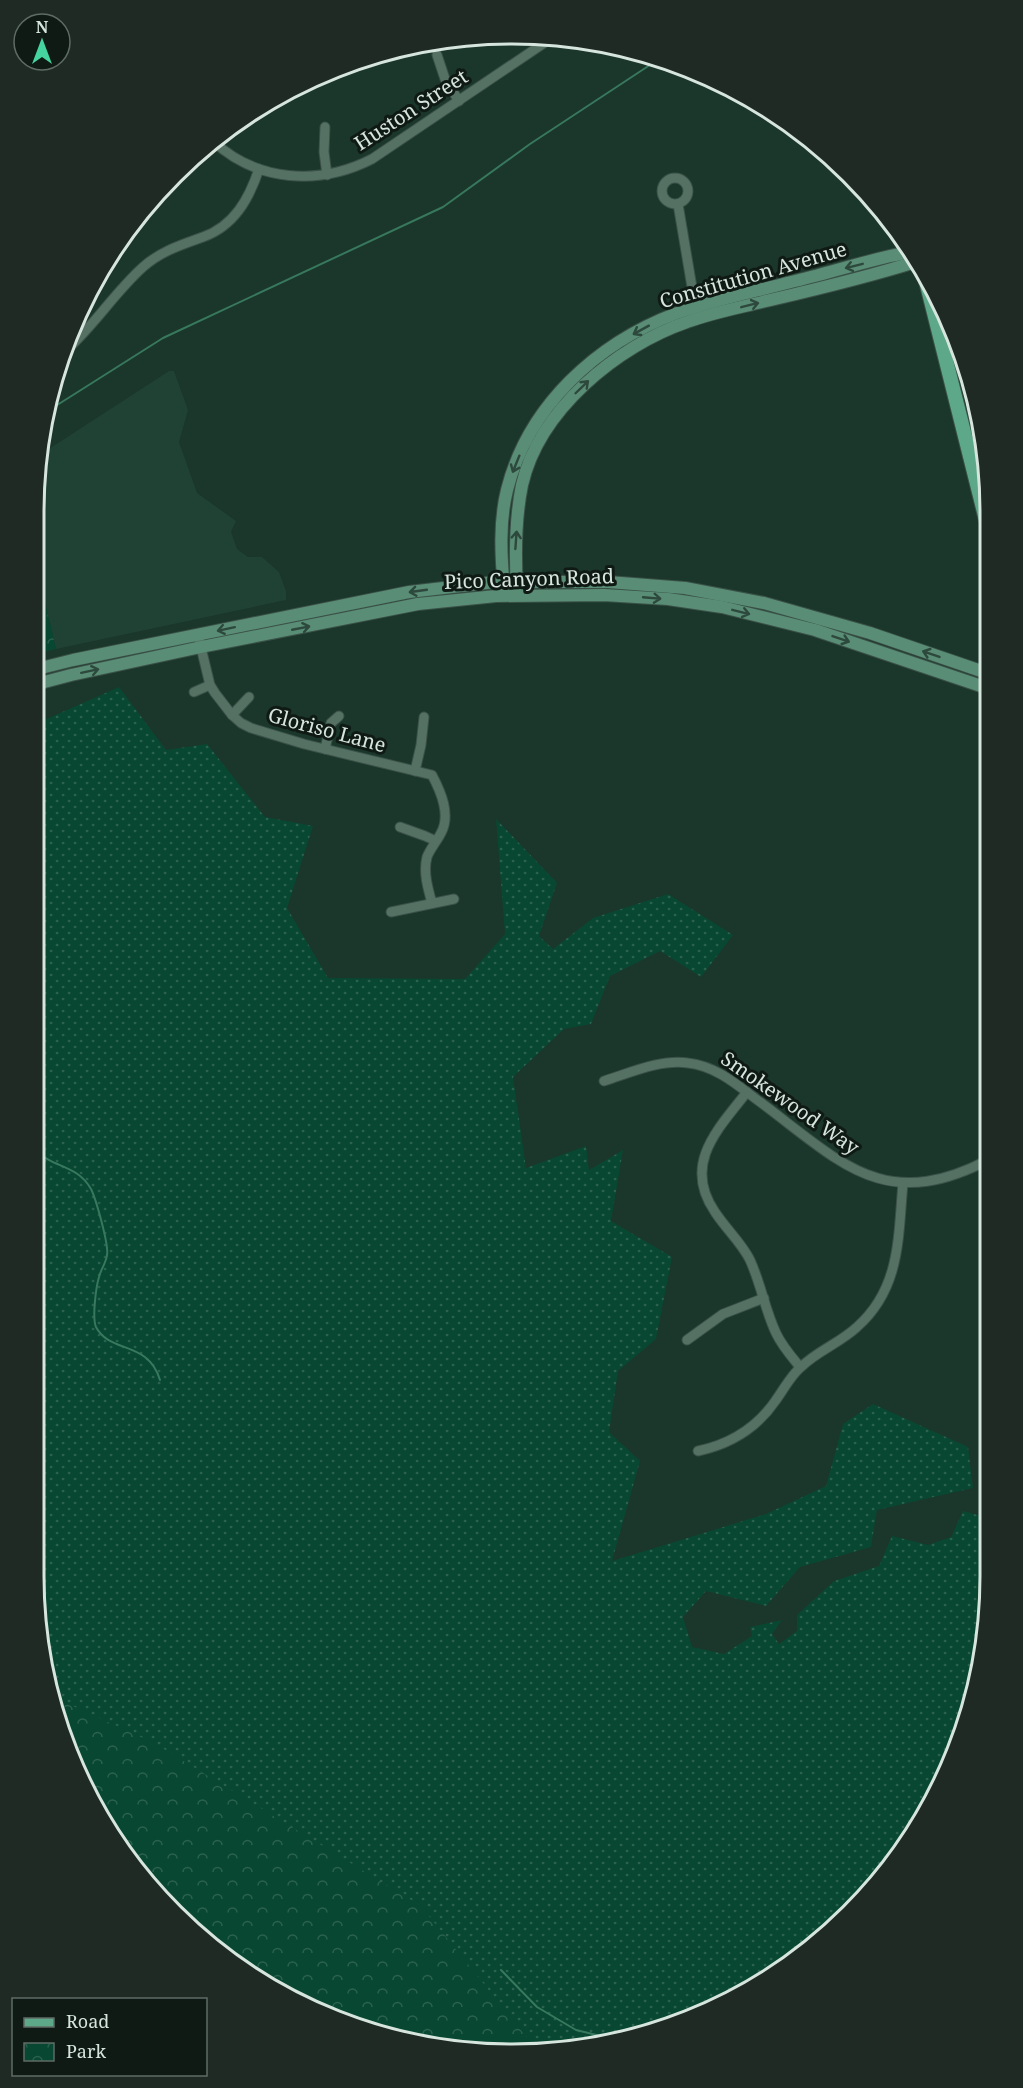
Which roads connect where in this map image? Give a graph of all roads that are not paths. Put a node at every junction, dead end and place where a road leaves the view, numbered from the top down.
1 (540, 45) edge
2 (437, 55) dead end
3 (459, 100) junction
4 (325, 127) dead end
5 (220, 146) edge
6 (260, 169) junction
7 (327, 175) junction
8 (678, 204) dead end
9 (903, 254) edge
10 (909, 264) edge
11 (933, 309) edge
12 (696, 313) junction
13 (75, 342) edge
14 (979, 491) edge
15 (516, 581) junction
16 (503, 582) junction
17 (511, 596) junction
18 (199, 641) junction
19 (44, 668) edge
20 (980, 671) edge
21 (44, 682) edge
22 (210, 685) junction
23 (980, 686) edge
24 (194, 692) dead end
25 (249, 696) dead end
26 (232, 715) junction
27 (339, 716) dead end
28 (424, 717) dead end
29 (325, 749) junction
30 (415, 771) junction
31 (400, 827) dead end
32 (436, 842) junction
33 (454, 899) dead end
34 (432, 903) junction
35 (391, 912) dead end
36 (604, 1082) dead end
37 (747, 1092) junction
38 (980, 1164) edge
39 (903, 1184) junction
40 (764, 1298) junction
41 (687, 1340) dead end
42 (800, 1367) junction
43 (698, 1451) dead end

1 - 3 street, Huston Street
2 - 3 street
3 - 7 street, Huston Street
4 - 7 street
5 - 6 street, Huston Street
6 - 7 street, Huston Street
6 - 13 street
8 - 12 street
9 -> 12 main road, Constitution Avenue
12 -> 10 main road, Constitution Avenue
11 - 14 main road
15 -> 12 main road, Constitution Avenue
12 -> 16 main road, Constitution Avenue
15 - 16 main road, Pico Canyon Road
15 - 17 main road, Constitution Avenue
20 -> 15 main road, Pico Canyon Road
16 - 17 main road, Constitution Avenue
16 -> 18 main road, Pico Canyon Road
18 -> 17 main road, Pico Canyon Road
17 -> 23 main road, Pico Canyon Road
18 - 19 main road, Pico Canyon Road
21 -> 18 main road, Pico Canyon Road
18 - 22 street, Gloriso Lane
22 - 24 street
22 - 26 street, Gloriso Lane
25 - 26 street
26 - 29 street, Gloriso Lane
27 - 29 street
28 - 30 street
29 - 30 street, Gloriso Lane
30 - 32 street, Gloriso Lane
31 - 32 street
32 - 34 street
33 - 34 street
34 - 35 street
36 - 37 street, Smokewood Way
37 - 39 street, Smokewood Way
37 - 40 street
38 - 39 street, Smokewood Way
39 - 42 street
40 - 41 street
40 - 42 street
42 - 43 street

